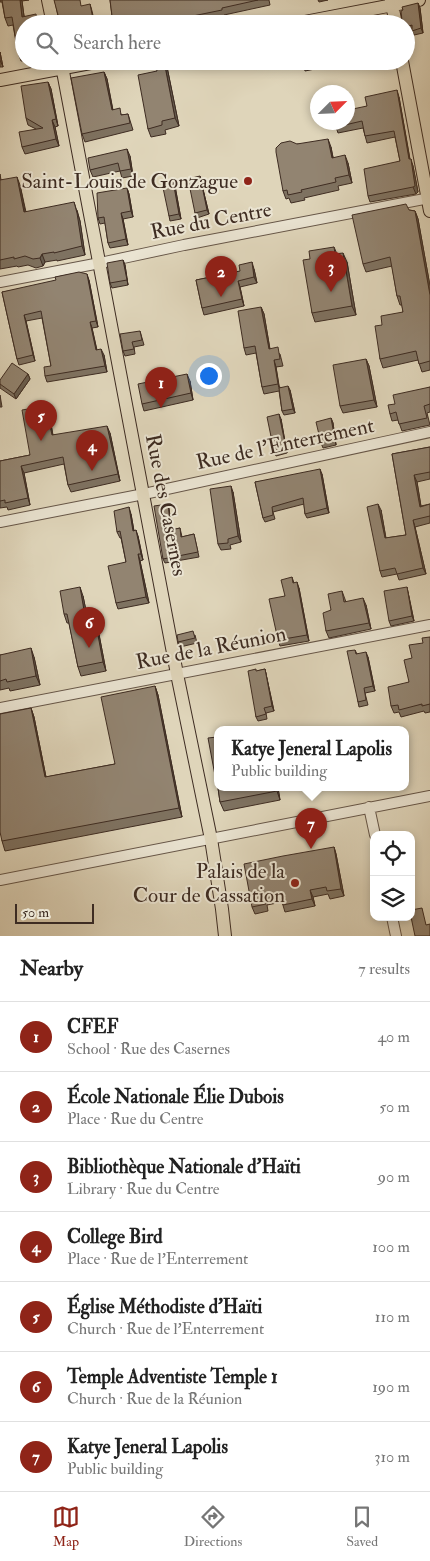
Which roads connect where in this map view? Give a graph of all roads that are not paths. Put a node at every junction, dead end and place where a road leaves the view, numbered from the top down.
1 (48, 0) edge
2 (418, 0) edge
3 (392, 2) edge
4 (51, 15) edge
5 (334, 15) edge
6 (394, 15) edge
7 (41, 70) edge
8 (63, 70) edge
9 (404, 70) edge
10 (0, 80) edge
11 (429, 203) edge
12 (100, 263) junction
13 (0, 282) edge
14 (430, 432) edge
15 (144, 494) junction
16 (0, 522) edge
17 (430, 625) edge
18 (177, 674) junction
19 (0, 708) edge
20 (430, 796) edge
21 (369, 807) junction
22 (374, 831) edge
23 (211, 839) junction
24 (0, 880) edge
25 (393, 921) edge
26 (225, 936) edge
27 (396, 936) edge

1 - 4 main road
2 - 3 main road
3 - 5 main road
3 - 6 main road
7 - 10 main road
8 - 12 main road, Rue des Casernes
9 - 11 main road
11 - 12 street, Rue du Centre
12 - 13 street, Rue du Centre
12 - 15 main road, Rue des Casernes
14 - 15 street, Rue de l'Enterrement
15 - 16 street, Rue de l'Enterrement
15 - 18 main road, Rue des Casernes
17 - 18 street, Rue de la Réunion
18 - 19 street, Rue de la Réunion
18 - 23 main road, Rue des Casernes
20 - 21 street
21 - 22 street
21 - 23 street
23 - 24 street
23 - 26 main road, Rue des Casernes
25 - 27 street

